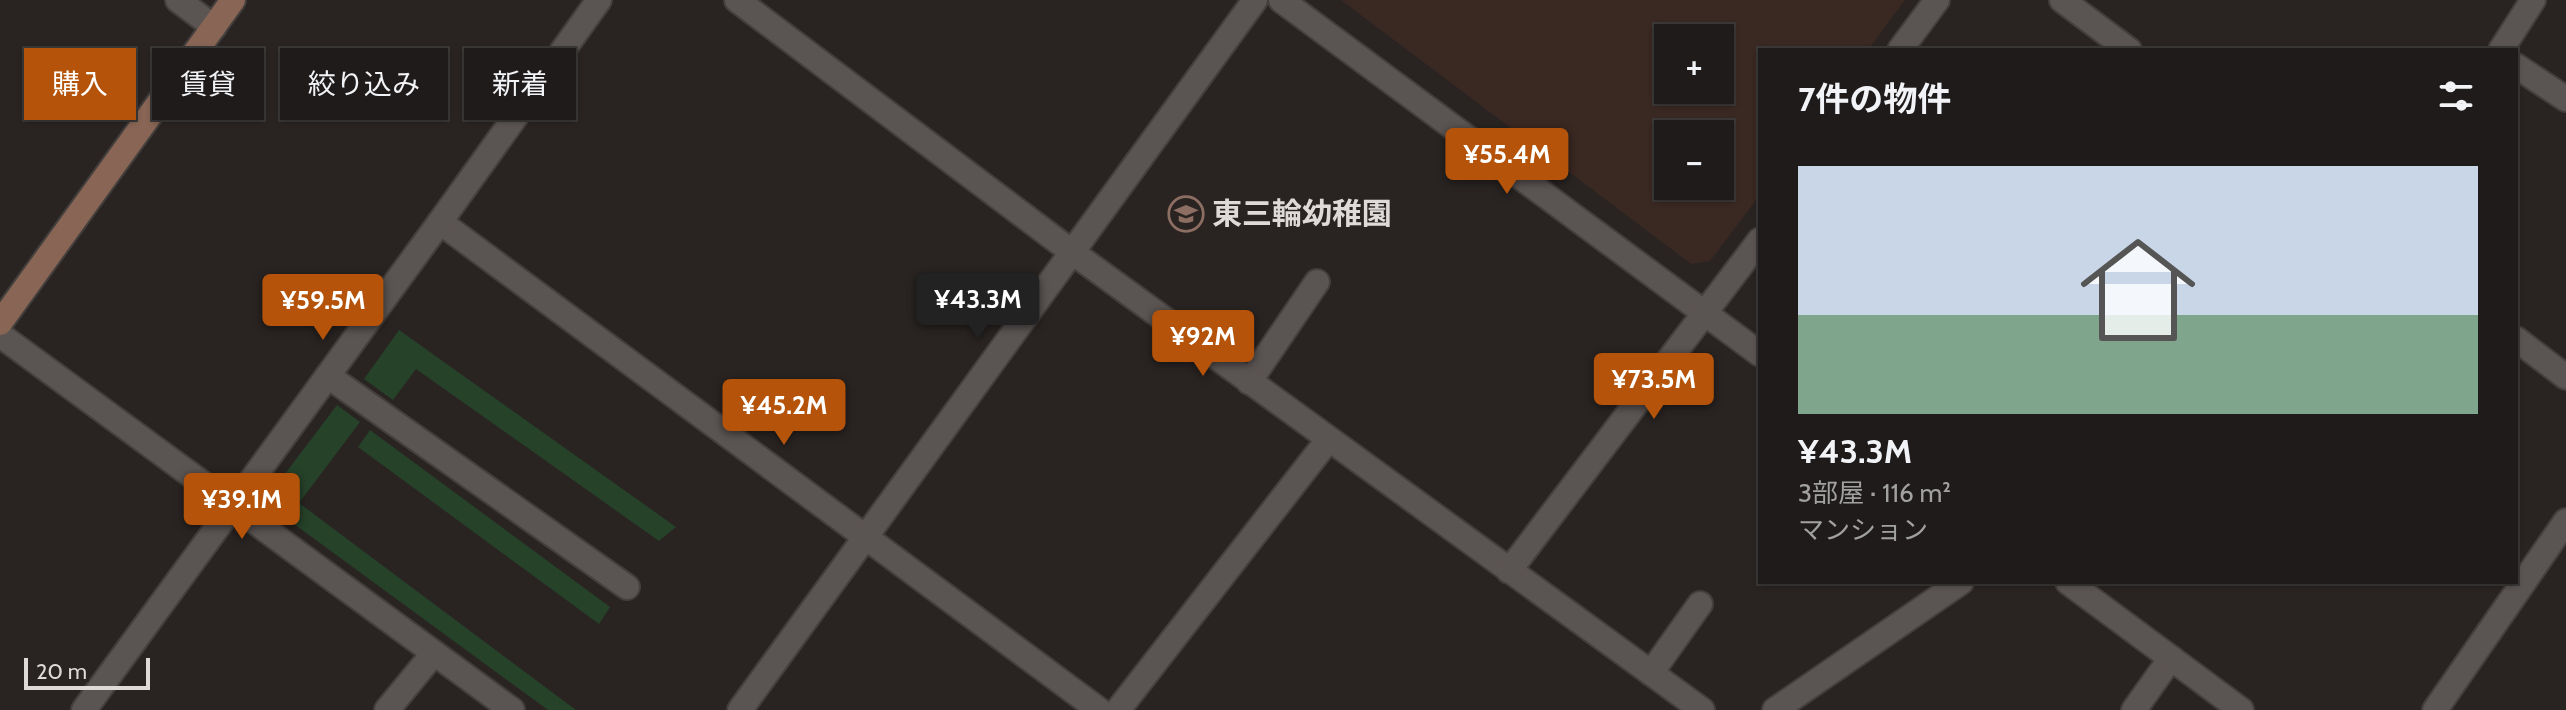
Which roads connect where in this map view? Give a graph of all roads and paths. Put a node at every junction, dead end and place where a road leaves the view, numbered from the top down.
1 (178, 0) edge
2 (233, 0) edge
3 (599, 0) edge
4 (737, 0) edge
5 (1255, 0) edge
6 (1281, 0) edge
7 (1937, 0) edge
8 (2062, 0) edge
9 (2533, 0) edge
10 (214, 27) junction
11 (1901, 48) edge
12 (2126, 48) edge
13 (2502, 48) edge
14 (2518, 67) edge
15 (2566, 99) edge
16 (440, 222) junction
17 (1758, 243) edge
18 (1072, 252) junction
19 (1317, 282) dead end
20 (1706, 314) junction
21 (0, 323) edge
22 (0, 335) edge
23 (2518, 341) edge
24 (1758, 353) edge
25 (328, 376) junction
26 (2566, 377) edge
27 (1249, 382) junction
28 (1328, 440) junction
29 (234, 506) junction
30 (2566, 521) edge
31 (866, 537) junction
32 (1509, 571) junction
33 (1958, 584) edge
34 (2071, 584) edge
35 (627, 587) dead end
36 (1700, 604) dead end
37 (434, 653) junction
38 (2171, 658) junction
39 (1651, 673) junction
40 (84, 710) edge
41 (387, 710) edge
42 (512, 710) edge
43 (740, 710) edge
44 (1099, 710) edge
45 (1118, 710) edge
46 (1702, 710) edge
47 (1775, 710) edge
48 (2134, 710) edge
49 (2241, 710) edge
50 (2435, 710) edge

1 - 10 street
2 - 10 street
3 - 16 street
4 - 18 street
5 - 18 street
6 - 20 street
7 - 11 street
8 - 12 street
9 - 13 street
10 - 21 street
14 - 15 street
16 - 25 street
16 - 31 street
17 - 20 street
18 - 27 street
18 - 31 street
19 - 27 street
20 - 24 street
20 - 32 street
22 - 29 street
23 - 26 street
25 - 29 street
25 - 35 street
27 - 28 street
28 - 32 street
28 - 45 street
29 - 37 street
29 - 40 street
30 - 50 street
31 - 43 street
31 - 44 street
32 - 39 street
33 - 47 street
34 - 38 street
36 - 39 street
37 - 41 street
37 - 42 street
38 - 48 street
38 - 49 street
39 - 46 street

